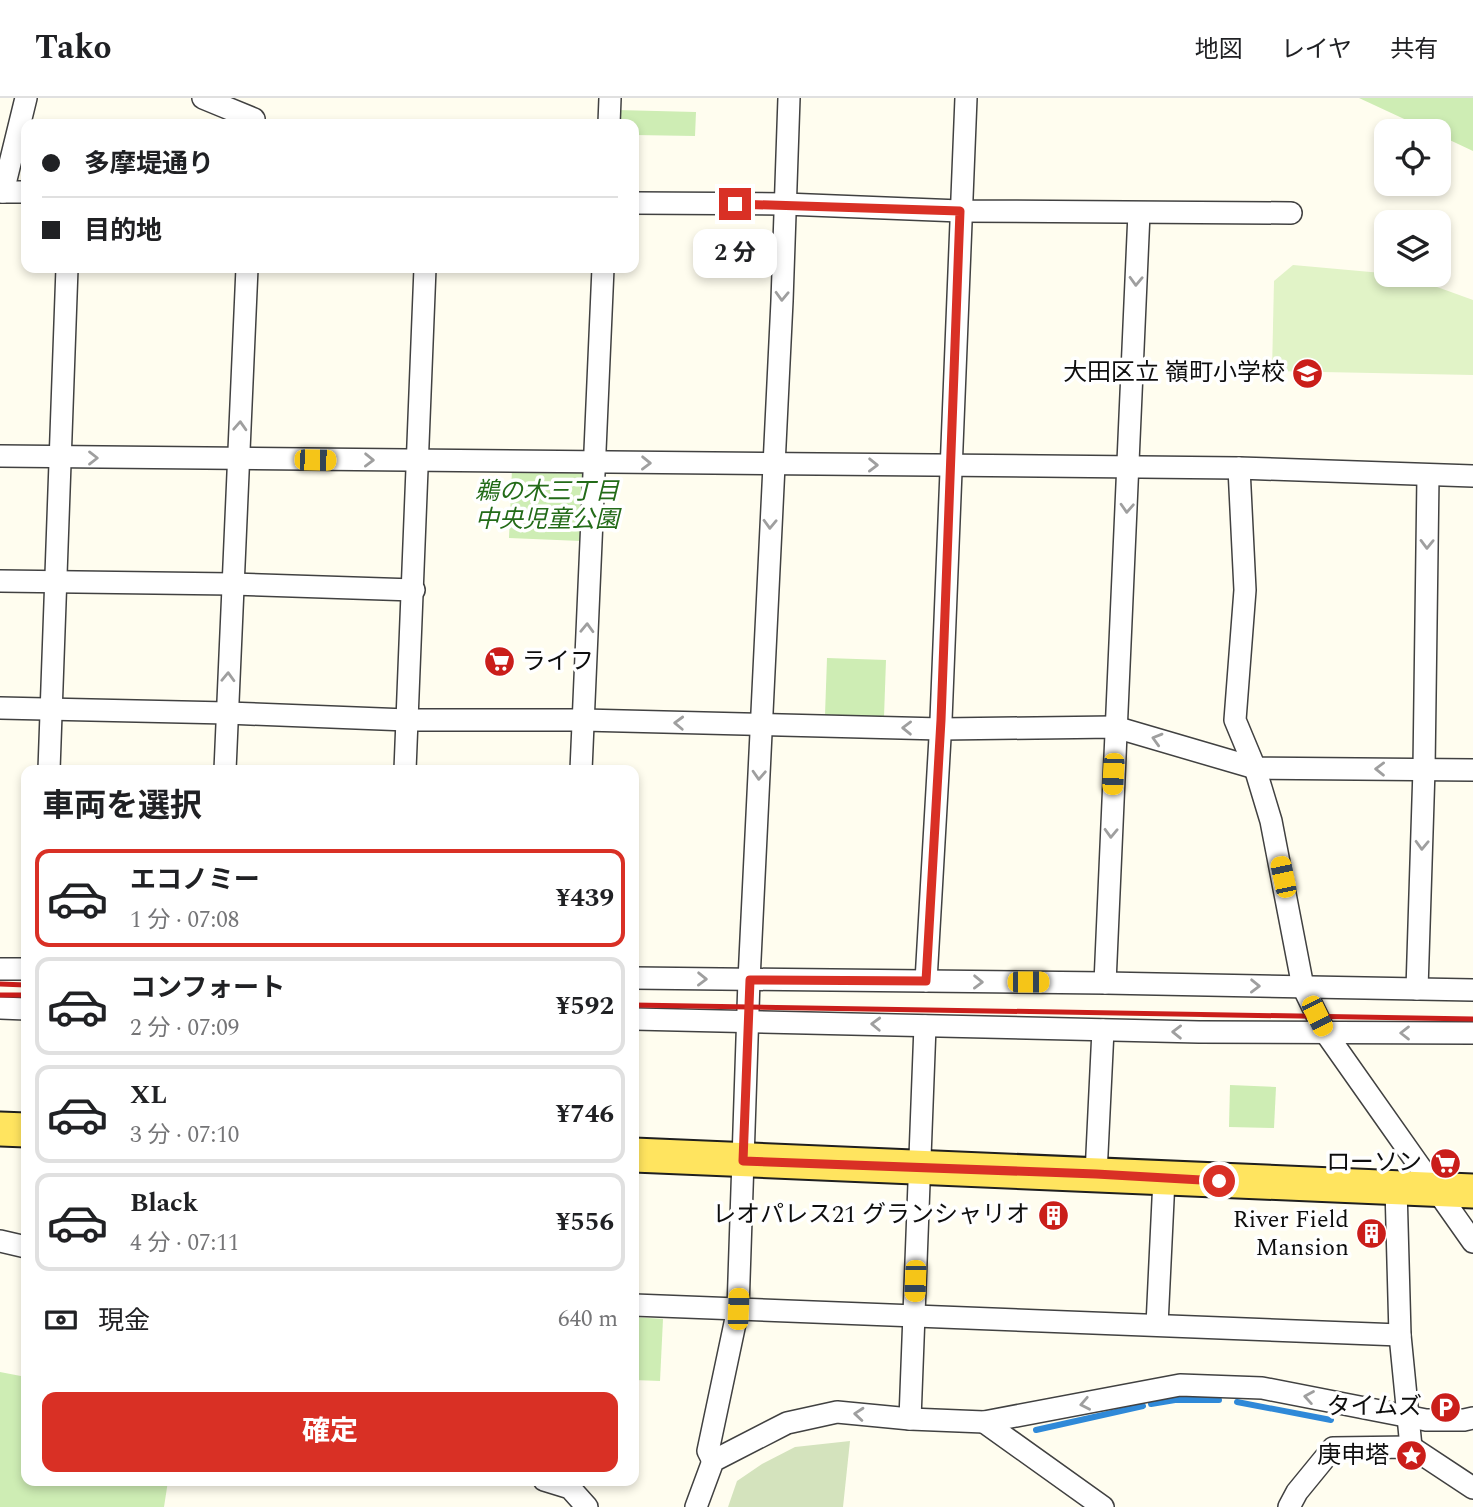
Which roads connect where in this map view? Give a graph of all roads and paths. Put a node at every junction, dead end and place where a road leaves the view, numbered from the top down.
1 (26, 98) edge
2 (203, 98) edge
3 (610, 98) edge
4 (789, 98) edge
5 (966, 98) edge
6 (254, 114) edge
7 (609, 119) edge
8 (1, 192) edge
9 (21, 192) edge
10 (639, 203) edge
11 (785, 204) junction
12 (960, 211) junction
13 (1139, 213) junction
14 (1291, 214) dead end
15 (67, 273) edge
16 (247, 273) edge
17 (425, 273) edge
18 (603, 273) edge
19 (0, 456) edge
20 (61, 457) junction
21 (239, 459) junction
22 (417, 461) junction
23 (594, 463) junction
24 (772, 464) junction
25 (950, 467) junction
26 (1129, 467) junction
27 (1239, 468) junction
28 (1428, 476) junction
29 (1473, 476) edge
30 (0, 582) edge
31 (57, 582) junction
32 (232, 584) junction
33 (414, 590) junction
34 (0, 708) edge
35 (52, 710) junction
36 (227, 713) junction
37 (407, 720) junction
38 (583, 720) junction
39 (761, 725) junction
40 (1115, 727) junction
41 (940, 729) junction
42 (49, 765) edge
43 (225, 765) edge
44 (405, 765) edge
45 (581, 765) edge
46 (1255, 768) junction
47 (1424, 769) junction
48 (1473, 770) edge
49 (0, 968) edge
50 (21, 969) edge
51 (639, 978) edge
52 (750, 980) junction
53 (926, 981) junction
54 (1105, 983) junction
55 (1303, 987) junction
56 (1417, 989) junction
57 (1473, 990) edge
58 (0, 1008) edge
59 (21, 1009) edge
60 (639, 1019) edge
61 (749, 1020) junction
62 (925, 1026) junction
63 (1104, 1030) junction
64 (1325, 1032) junction
65 (1473, 1033) edge
66 (0, 1129) edge
67 (21, 1130) edge
68 (639, 1155) edge
69 (743, 1161) junction
70 (920, 1168) junction
71 (1096, 1174) junction
72 (1164, 1179) junction
73 (1396, 1188) junction
74 (1436, 1191) junction
75 (1473, 1191) edge
76 (0, 1241) edge
77 (1473, 1242) edge
78 (21, 1246) edge
79 (639, 1305) edge
80 (738, 1309) junction
81 (914, 1316) junction
82 (1157, 1325) junction
83 (1400, 1335) junction
84 (1409, 1417) junction
85 (1473, 1418) edge
86 (910, 1419) junction
87 (984, 1422) junction
88 (1411, 1447) junction
89 (713, 1461) junction
90 (564, 1486) edge
91 (1473, 1488) edge
92 (587, 1507) edge
93 (696, 1507) edge
94 (1103, 1507) edge
95 (1289, 1507) edge

1 - 8 street
2 - 6 street
3 - 7 street
4 - 11 street
5 - 12 street
8 - 9 street
10 - 11 street
11 - 12 street
11 -> 24 street
12 - 13 street
12 - 25 street
13 - 14 street
13 -> 26 street
15 - 20 street
21 -> 16 street
17 - 22 street
18 - 23 street
19 - 20 street
20 -> 21 street
20 - 31 street
21 -> 22 street
21 - 32 street
22 - 23 street
22 - 33 street
23 -> 24 street
38 -> 23 street
24 -> 25 street
24 -> 39 street
25 - 26 street
25 - 41 street
26 - 27 street
26 -> 40 street
27 - 28 street
27 - 46 street
28 - 29 street
28 -> 47 street
30 - 31 street
31 - 32 street
31 - 35 street
32 - 33 street
36 -> 32 street
33 - 37 street
34 - 35 street
35 - 36 street
35 - 42 street
36 - 37 street
36 - 43 street
37 - 38 street
37 - 44 street
39 -> 38 street
38 - 45 street
41 -> 39 street
39 -> 52 street
40 - 41 street
46 -> 40 street
40 -> 54 street
41 - 53 street
47 -> 46 street
46 - 55 street
47 - 48 street
47 -> 56 street
49 - 50 street
51 -> 52 street
52 - 53 street
52 - 61 street
53 -> 54 street
54 -> 55 street
55 - 56 street
55 - 64 street
56 - 57 street
58 - 59 street
60 - 61 street
62 -> 61 street
61 - 69 street
62 - 63 street
62 - 70 street
64 -> 63 street
63 - 71 street
65 -> 64 street
64 - 74 street
66 - 67 main road
68 - 69 main road
69 - 70 main road
69 - 80 street
70 - 71 main road
70 - 81 street
71 - 72 main road
72 - 73 main road
72 - 82 street
73 - 74 main road
73 - 83 street
74 - 75 main road
74 - 77 street
76 - 78 street
79 - 80 street
80 - 81 street
80 - 89 street
81 - 82 street
81 - 86 street
82 - 83 street
83 - 84 street
84 - 85 street
84 -> 87 street
84 - 88 street
86 - 87 street
86 -> 89 street
87 - 94 street
88 - 91 street
88 - 95 street
89 - 93 street
90 - 92 street

